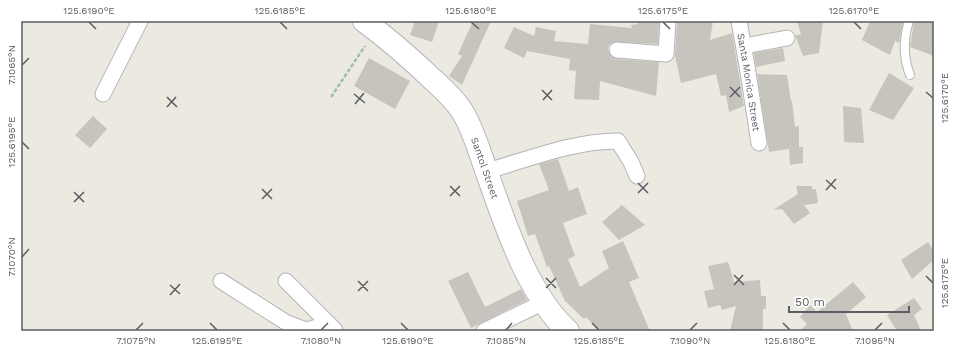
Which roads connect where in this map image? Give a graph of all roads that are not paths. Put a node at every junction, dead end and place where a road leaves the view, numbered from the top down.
1 (140, 21) edge
2 (668, 21) edge
3 (739, 21) edge
4 (909, 21) edge
5 (372, 25) edge
6 (787, 38) dead end
7 (744, 46) junction
8 (617, 50) dead end
9 (910, 75) dead end
10 (103, 94) dead end
11 (758, 143) dead end
12 (486, 171) junction
13 (637, 176) dead end
14 (221, 281) dead end
15 (286, 281) dead end
16 (544, 302) junction
17 (333, 327) edge
18 (484, 331) edge
19 (568, 331) edge

1 - 10 street
2 - 8 street
3 - 7 street, Santa Monica Street
4 - 9 lane
5 - 12 main road, Santol Street
6 - 7 street
7 - 11 street, Santa Monica Street
12 - 13 street
12 - 16 main road, Santol Street
14 - 17 street
15 - 17 street
16 - 18 street
16 - 19 main road, Santol Street

